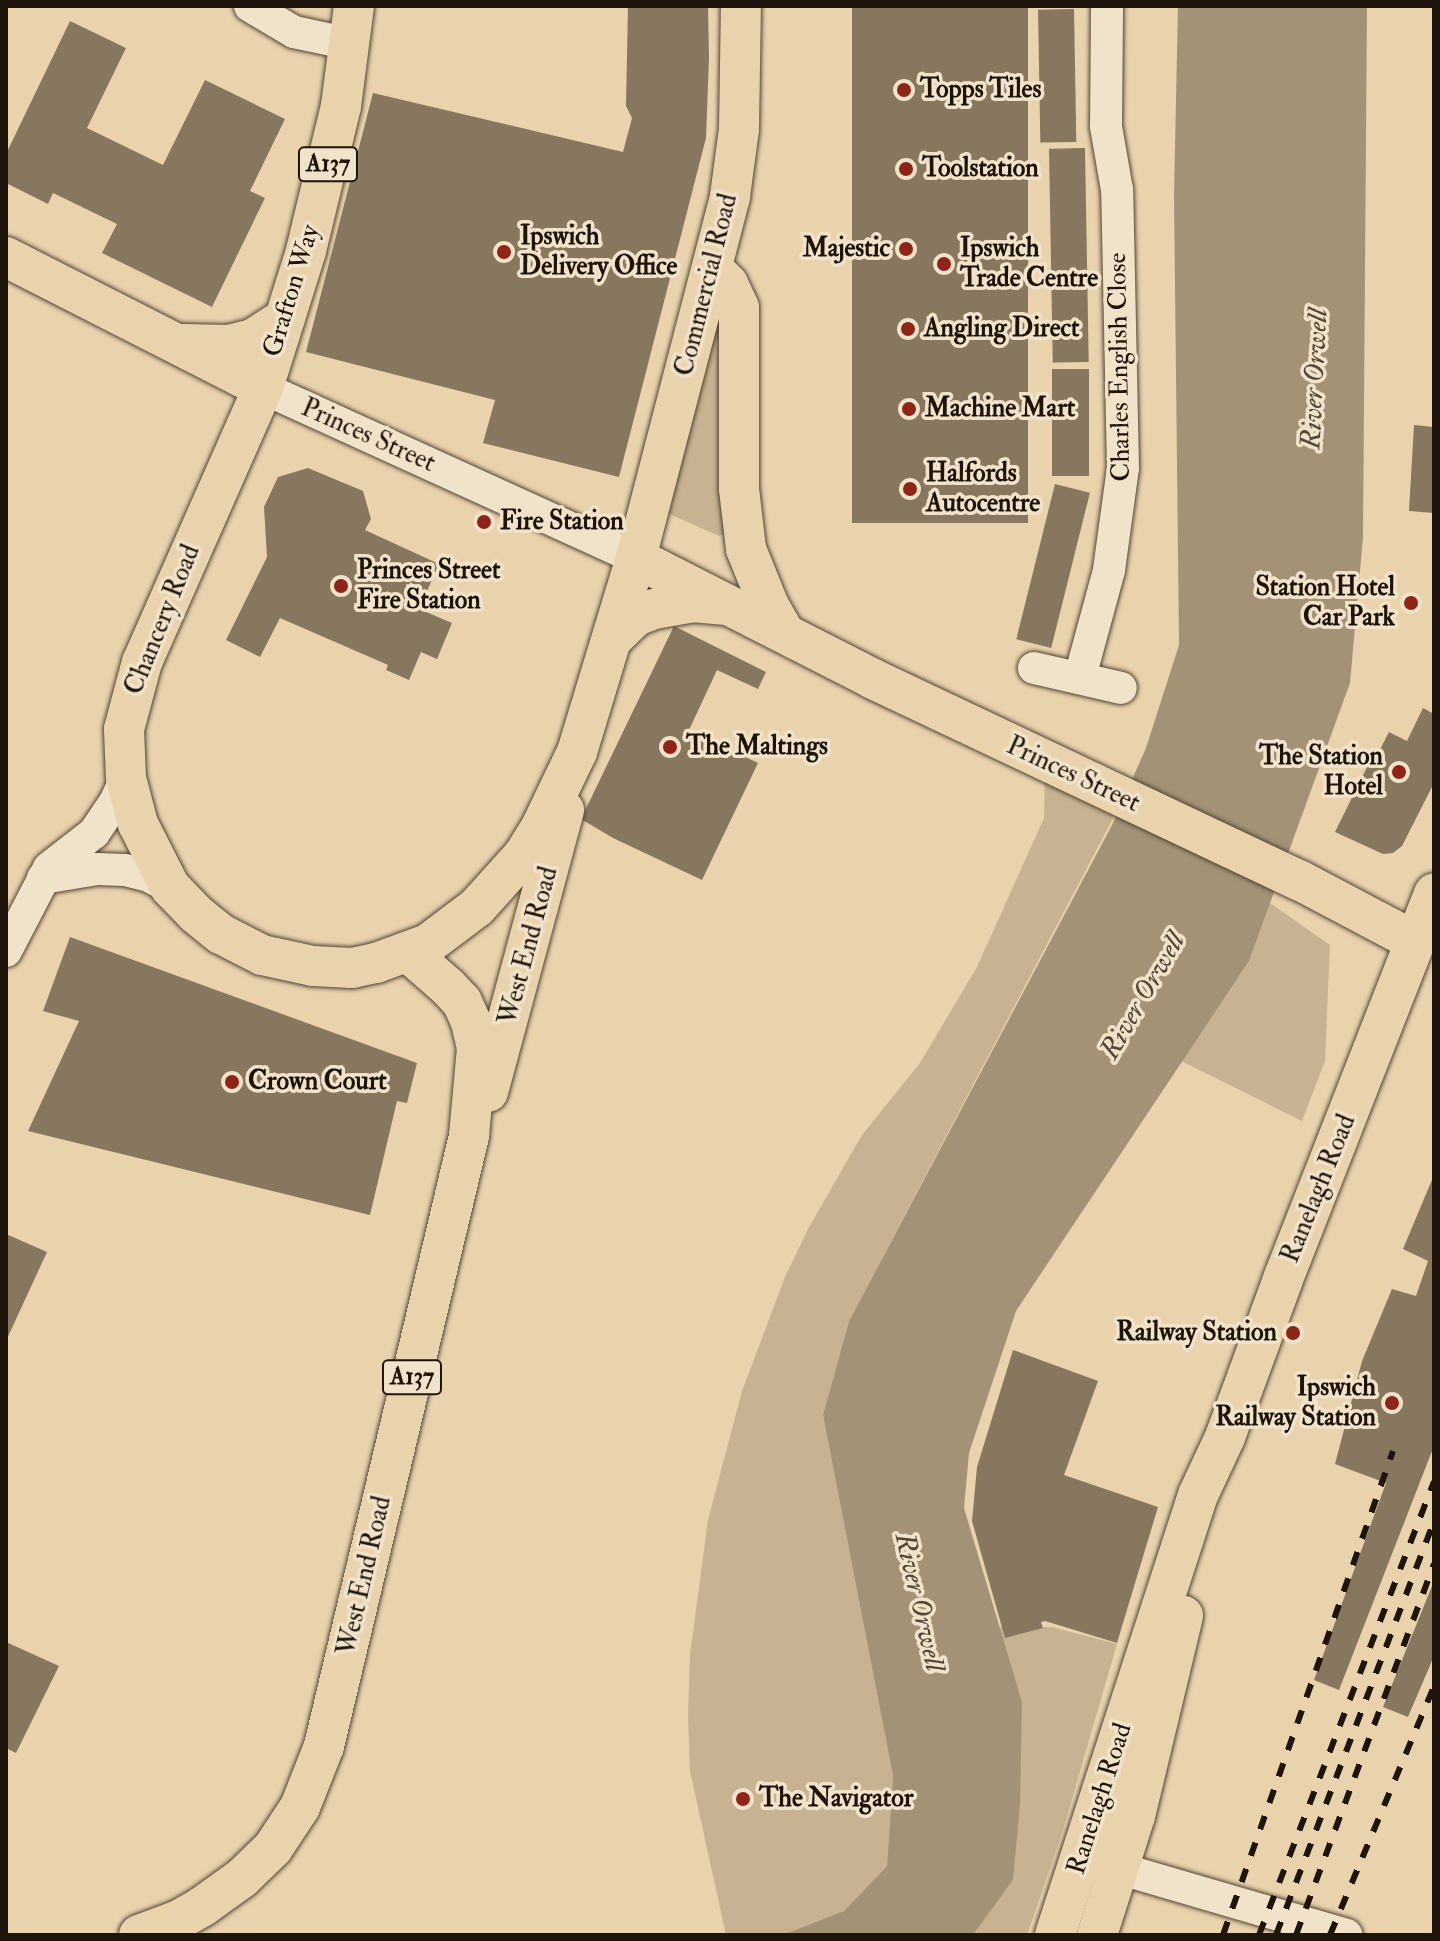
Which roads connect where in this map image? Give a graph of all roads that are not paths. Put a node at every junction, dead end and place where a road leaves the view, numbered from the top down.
1 (250, 6) edge
2 (741, 6) edge
3 (1107, 6) edge
4 (352, 25) edge
5 (6, 257) edge
6 (714, 270) junction
7 (285, 318) junction
8 (174, 343) junction
9 (263, 388) junction
10 (636, 558) junction
11 (734, 606) junction
12 (784, 632) junction
13 (612, 639) junction
14 (1034, 668) dead end
15 (1080, 677) junction
16 (1121, 688) dead end
17 (577, 752) junction
18 (126, 778) junction
19 (43, 878) junction
20 (170, 887) junction
21 (1434, 893) edge
22 (1414, 941) junction
23 (6, 951) edge
24 (408, 952) junction
25 (469, 1136) junction
26 (1225, 1437) junction
27 (1081, 1858) junction
28 (1119, 1868) junction
29 (139, 1935) edge
30 (1055, 1935) edge
31 (1097, 1935) edge
32 (1347, 1935) edge

1 - 4 street
2 - 6 main road, Commercial Road / A137
3 - 15 street, Charles English Close
4 - 7 main road, Grafton Way / A137
5 - 8 main road, Princes Street
6 - 10 main road, Commercial Road / A137
6 - 12 main road
7 - 8 main road
7 - 9 main road, Grafton Way / A137
8 - 9 main road, Princes Street
9 - 10 street, Princes Street
9 - 18 main road, Chancery Road / A137
10 - 11 main road, Princes Street
10 - 13 main road, Chancery Road / A137
11 - 12 main road, Princes Street
11 - 13 main road, Princes Street
12 - 22 main road, Princes Street
13 - 17 main road, Chancery Road / A137
14 - 15 street
15 - 16 street
17 - 24 main road, Chancery Road / A137
17 - 25 main road, West End Road / A137
18 - 19 street
18 - 20 main road, Chancery Road / A137
19 - 20 street
19 - 23 street
20 - 24 main road, Chancery Road / A137
21 - 22 main road, Ranelagh Road
22 - 26 main road, Ranelagh Road
24 - 25 main road, West End Road / A137
25 - 29 main road, West End Road / A137
26 - 27 main road, Ranelagh Road
26 - 28 main road, Ranelagh Road
27 - 28 street
27 - 30 main road, Ranelagh Road
28 - 31 main road, Ranelagh Road
28 - 32 street

